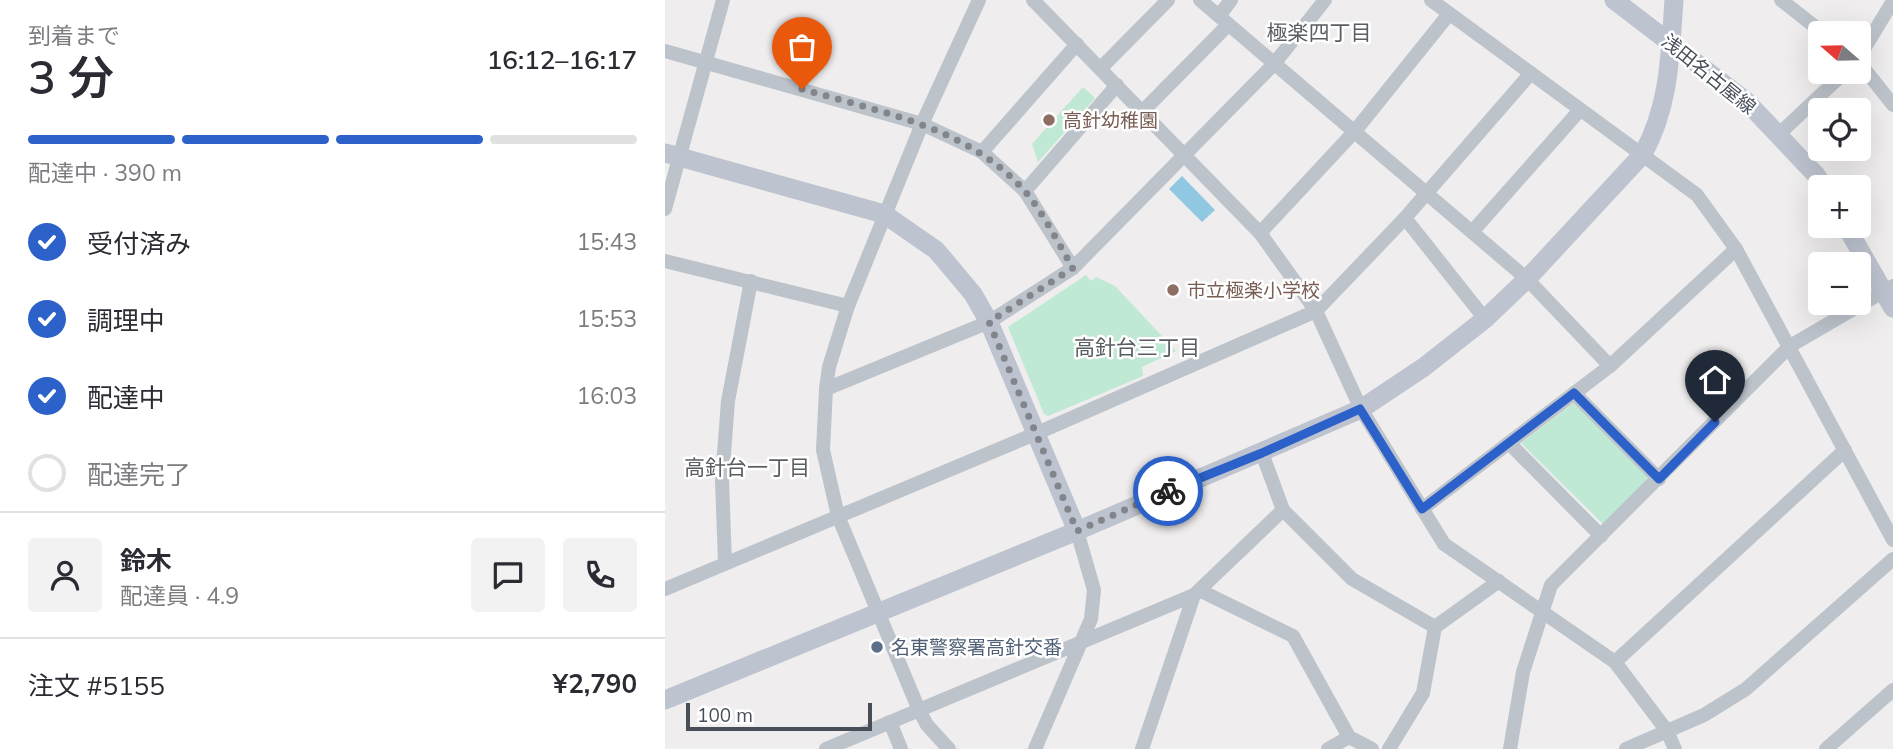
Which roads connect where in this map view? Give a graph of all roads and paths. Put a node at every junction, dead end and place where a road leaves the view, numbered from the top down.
1 (723, 0) edge
2 (979, 0) edge
3 (1033, 0) edge
4 (1168, 0) edge
5 (1200, 0) edge
6 (1231, 0) edge
7 (1325, 0) edge
8 (1431, 0) edge
9 (1614, 0) edge
10 (1674, 0) edge
11 (1781, 0) edge
12 (1893, 1) edge
13 (1449, 14) junction
14 (1224, 20) junction
15 (1808, 21) edge
16 (1871, 39) edge
17 (1671, 42) junction
18 (1077, 44) junction
19 (665, 51) edge
20 (706, 62) junction
21 (1274, 64) junction
22 (1101, 68) junction
23 (1531, 72) junction
24 (1871, 76) edge
25 (1832, 84) edge
26 (1117, 85) junction
27 (1893, 105) edge
28 (1580, 110) junction
29 (1142, 112) junction
30 (922, 124) junction
31 (1355, 131) junction
32 (1778, 135) junction
33 (982, 152) junction
34 (1643, 154) junction
35 (672, 155) edge
36 (1184, 156) junction
37 (1816, 175) edge
38 (1025, 191) junction
39 (1427, 193) junction
40 (665, 209) edge
41 (884, 214) junction
42 (1405, 218) junction
43 (1472, 232) junction
44 (1261, 233) junction
45 (1854, 238) edge
46 (1736, 249) junction
47 (665, 261) edge
48 (1073, 268) junction
49 (1527, 279) junction
50 (751, 281) junction
51 (1890, 295) edge
52 (848, 306) junction
53 (1316, 311) junction
54 (1485, 319) junction
55 (989, 322) junction
56 (1790, 346) junction
57 (1610, 366) junction
58 (826, 388) junction
59 (1574, 393) junction
60 (1360, 409) junction
61 (1035, 434) junction
62 (1509, 443) junction
63 (1845, 450) junction
64 (1262, 453) junction
65 (1659, 479) junction
66 (1422, 509) junction
67 (1283, 510) junction
68 (838, 516) junction
69 (1077, 531) junction
70 (1601, 536) junction
71 (1893, 540) edge
72 (1893, 559) edge
73 (725, 563) junction
74 (1499, 581) junction
75 (665, 589) edge
76 (1198, 593) junction
77 (1543, 611) junction
78 (880, 612) junction
79 (1435, 627) junction
80 (1081, 641) junction
81 (1615, 662) junction
82 (1893, 690) edge
83 (665, 700) edge
84 (919, 710) junction
85 (890, 722) junction
86 (1667, 732) junction
87 (1349, 737) junction
88 (826, 749) edge
89 (901, 749) edge
90 (949, 749) edge
91 (1035, 749) edge
92 (1142, 749) edge
93 (1328, 749) edge
94 (1372, 749) edge
95 (1389, 749) edge
96 (1510, 749) edge
97 (1626, 749) edge
98 (1675, 749) edge
99 (1826, 749) edge

1 - 20 street
2 - 30 street
3 - 18 street
4 - 22 street
5 - 14 street
6 - 14 street
7 - 21 street
8 - 13 street
9 - 17 street, 浅田名古屋線
10 - 17 street
11 - 15 street
12 - 16 street
13 - 23 street
13 - 31 street
14 - 21 street
14 - 29 street
17 - 32 street, 浅田名古屋線
17 - 34 street
18 - 22 street
18 - 33 street
19 - 20 street
20 - 30 street
20 - 35 street
21 - 31 street
21 - 36 street
22 - 26 street
23 - 28 street
23 - 39 street
24 - 27 street
25 - 32 street
26 - 29 street
26 - 38 street
28 - 34 street
28 - 43 street
29 - 36 street
30 - 33 street
30 - 41 street
31 - 39 street
31 - 44 street
32 - 37 street, 浅田名古屋線
33 - 38 street
34 - 46 street
34 - 49 street
35 - 40 street
35 - 41 street
36 - 44 street
36 - 48 street
38 - 48 street
39 - 42 street
39 - 43 street
41 - 52 street
41 - 55 street
42 - 53 street
42 - 54 street
43 - 49 street
44 - 53 street
45 - 51 street
46 - 56 street
46 - 57 street
47 - 50 street
48 - 55 street
49 - 54 street
49 - 57 street
50 - 52 street
50 - 73 street
51 - 56 street
52 - 58 street
53 - 60 street
53 - 61 street
54 - 60 street
55 - 58 street
55 - 61 street
56 - 63 street
56 - 65 street
57 - 59 street
58 - 68 street
59 - 62 street
59 - 65 street
60 - 64 street
60 - 66 street
61 - 68 street
61 - 69 street
62 - 66 street
62 - 70 street
63 - 71 street
63 - 81 street
64 - 67 street
64 - 69 street
65 - 70 street
66 - 74 street
67 - 76 street
67 - 79 street
68 - 73 street
68 - 78 street
69 - 78 street
69 - 80 street
70 - 77 street
72 - 86 street
73 - 75 street
74 - 77 street
74 - 79 street
76 - 80 street
76 - 87 street
76 - 92 street
77 - 81 street
77 - 96 street
78 - 83 street
78 - 84 street
79 - 95 street
80 - 84 street
80 - 91 street
81 - 86 street
82 - 99 street
84 - 85 street
84 - 90 street
85 - 88 street
85 - 89 street
86 - 97 street
86 - 98 street
87 - 93 street
87 - 94 street

